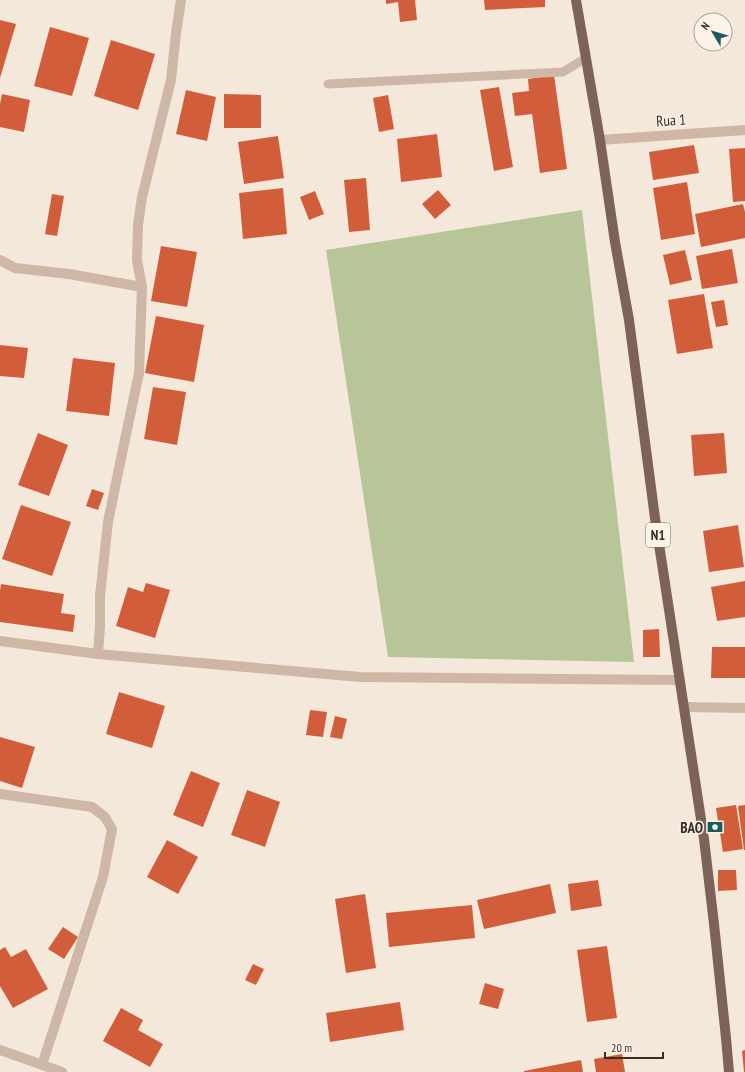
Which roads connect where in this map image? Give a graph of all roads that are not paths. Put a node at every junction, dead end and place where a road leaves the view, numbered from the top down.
1 (181, 0) edge
2 (576, 0) edge
3 (586, 58) junction
4 (328, 84) dead end
5 (745, 130) edge
6 (600, 140) junction
7 (0, 260) edge
8 (142, 287) junction
9 (0, 641) edge
10 (98, 654) junction
11 (679, 680) junction
12 (684, 707) junction
13 (745, 708) edge
14 (0, 794) edge
15 (0, 1050) edge
16 (42, 1065) junction
17 (62, 1072) edge
18 (729, 1072) edge

1 - 8 street
2 - 3 main road, N1
3 - 4 lane
3 - 6 main road, N1
5 - 6 street, Rua 1
6 - 11 main road, N1
7 - 8 street
8 - 10 street
9 - 10 street
10 - 11 street
11 - 12 main road, N1
12 - 13 street
12 - 18 main road, N1
14 - 16 street
15 - 16 street
16 - 17 street

